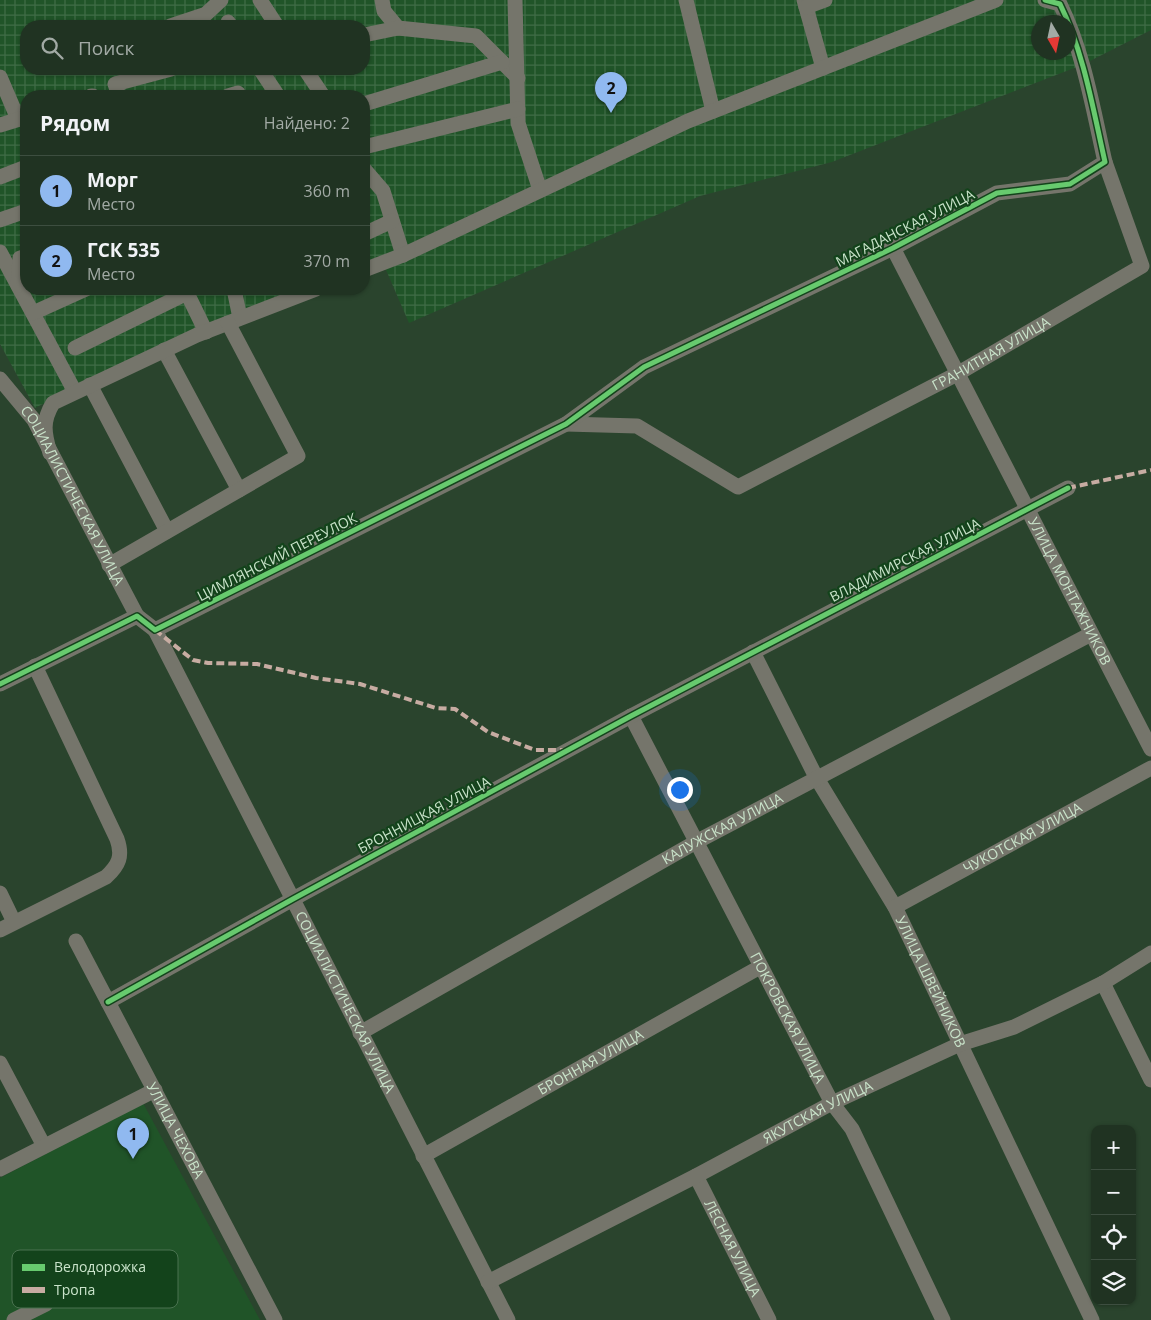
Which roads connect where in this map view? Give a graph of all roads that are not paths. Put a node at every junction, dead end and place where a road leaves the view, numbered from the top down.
1 (221, 0) edge
2 (260, 0) edge
3 (382, 0) edge
4 (515, 0) edge
5 (686, 0) edge
6 (825, 0) edge
7 (996, 0) edge
8 (1046, 0) edge
9 (805, 4) edge
10 (188, 20) edge
11 (273, 20) edge
12 (398, 28) junction
13 (370, 34) edge
14 (502, 62) junction
15 (823, 68) junction
16 (149, 75) edge
17 (264, 75) edge
18 (309, 75) edge
19 (0, 77) edge
20 (518, 78) junction
21 (117, 90) edge
22 (274, 90) edge
23 (319, 90) edge
24 (370, 102) edge
25 (518, 108) junction
26 (713, 111) junction
27 (20, 114) edge
28 (20, 119) edge
29 (0, 125) edge
30 (370, 145) edge
31 (1104, 162) junction
32 (20, 170) edge
33 (370, 176) edge
34 (0, 177) edge
35 (540, 190) junction
36 (20, 212) edge
37 (0, 220) edge
38 (392, 222) junction
39 (370, 231) edge
40 (893, 248) junction
41 (0, 252) edge
42 (402, 255) junction
43 (20, 258) edge
44 (370, 268) edge
45 (18, 286) junction
46 (20, 290) edge
47 (23, 295) edge
48 (73, 295) edge
49 (184, 295) edge
50 (189, 295) edge
51 (234, 295) edge
52 (301, 295) edge
53 (33, 313) junction
54 (234, 321) junction
55 (206, 332) junction
56 (75, 348) dead end
57 (164, 350) junction
58 (957, 374) junction
59 (0, 379) edge
60 (90, 385) junction
61 (75, 392) junction
62 (566, 424) junction
63 (50, 453) junction
64 (1068, 488) dead end
65 (239, 490) junction
66 (1027, 510) junction
67 (167, 531) junction
68 (109, 565) junction
69 (137, 616) junction
70 (155, 630) junction
71 (1091, 634) junction
72 (753, 652) junction
73 (35, 666) junction
74 (0, 684) edge
75 (631, 716) junction
76 (1151, 749) edge
77 (1151, 768) edge
78 (816, 777) junction
79 (696, 842) junction
80 (0, 893) edge
81 (293, 898) junction
82 (895, 907) junction
83 (14, 922) junction
84 (0, 930) edge
85 (76, 941) dead end
86 (1151, 953) edge
87 (760, 967) junction
88 (1103, 982) junction
89 (108, 1002) junction
90 (360, 1032) junction
91 (960, 1044) junction
92 (0, 1063) edge
93 (1151, 1080) edge
94 (155, 1090) junction
95 (832, 1103) junction
96 (44, 1146) junction
97 (423, 1156) junction
98 (0, 1169) edge
99 (696, 1176) junction
100 (488, 1282) junction
101 (38, 1308) edge
102 (14, 1320) edge
103 (274, 1320) edge
104 (508, 1320) edge
105 (768, 1320) edge
106 (943, 1320) edge
107 (1092, 1320) edge

1 - 10 street
2 - 11 street
3 - 12 street
4 - 20 street
5 - 26 street
6 - 9 street
7 - 15 street
8 - 31 street
9 - 15 street
12 - 13 street
12 - 14 street
14 - 20 street
14 - 24 street
15 - 26 street
16 - 21 street
17 - 22 street
18 - 23 street
19 - 27 street
20 - 25 street
25 - 30 street
25 - 35 street
26 - 35 street
28 - 29 street
31 - 40 street, МАГАДАНСКАЯ УЛИЦА
31 - 58 street, ГРАНИТНАЯ УЛИЦА
32 - 34 street
33 - 38 street
35 - 42 street
36 - 37 street
38 - 39 street
38 - 42 street
40 - 58 street, УЛИЦА МОНТАЖНИКОВ
40 - 62 street, МАГАДАНСКАЯ УЛИЦА
41 - 45 street
42 - 44 street
43 - 45 street
45 - 46 street
47 - 53 street
48 - 53 street
49 - 56 street
50 - 55 street
51 - 54 street
52 - 54 street
53 - 61 street
54 - 55 street
54 - 65 street
55 - 57 street
57 - 60 street
57 - 65 street
58 - 62 street, ГРАНИТНАЯ УЛИЦА
58 - 66 street, УЛИЦА МОНТАЖНИКОВ
59 - 63 street, СОЦИАЛИСТИЧЕСКАЯ УЛИЦА
60 - 61 street
60 - 67 street
61 - 63 street
62 - 70 street, ЦИМЛЯНСКИЙ ПЕРЕУЛОК
63 - 68 street, СОЦИАЛИСТИЧЕСКАЯ УЛИЦА
64 - 66 street, ВЛАДИМИРСКАЯ УЛИЦА
65 - 67 street
66 - 71 street, УЛИЦА МОНТАЖНИКОВ
66 - 72 street, ВЛАДИМИРСКАЯ УЛИЦА
67 - 68 street
68 - 69 street, СОЦИАЛИСТИЧЕСКАЯ УЛИЦА
69 - 70 street
69 - 73 street
70 - 81 street, СОЦИАЛИСТИЧЕСКАЯ УЛИЦА
71 - 76 street, УЛИЦА МОНТАЖНИКОВ
71 - 78 street, КАЛУЖСКАЯ УЛИЦА
72 - 75 street, БРОННИЦКАЯ УЛИЦА
72 - 78 street, УЛИЦА ШВЕЙНИКОВ
73 - 74 street
73 - 83 street
75 - 79 street, ПОКРОВСКАЯ УЛИЦА
75 - 81 street, БРОННИЦКАЯ УЛИЦА
77 - 82 street, ЧУКОТСКАЯ УЛИЦА
78 - 79 street, КАЛУЖСКАЯ УЛИЦА
78 - 82 street, УЛИЦА ШВЕЙНИКОВ
79 - 87 street, ПОКРОВСКАЯ УЛИЦА
79 - 90 street, КАЛУЖСКАЯ УЛИЦА
80 - 83 street
81 - 89 street, БРОННИЦКАЯ УЛИЦА
81 - 90 street, СОЦИАЛИСТИЧЕСКАЯ УЛИЦА
82 - 91 street, УЛИЦА ШВЕЙНИКОВ
83 - 84 street
85 - 89 street, УЛИЦА ЧЕХОВА
86 - 88 street, ЯКУТСКАЯ УЛИЦА
87 - 95 street, ПОКРОВСКАЯ УЛИЦА
87 - 97 street, БРОННАЯ УЛИЦА
88 - 91 street, ЯКУТСКАЯ УЛИЦА
88 - 93 street
89 - 94 street, УЛИЦА ЧЕХОВА
90 - 97 street, СОЦИАЛИСТИЧЕСКАЯ УЛИЦА
91 - 95 street, ЯКУТСКАЯ УЛИЦА
91 - 107 street, УЛИЦА ШВЕЙНИКОВ
92 - 96 street
94 - 96 street
94 - 103 street, УЛИЦА ЧЕХОВА
95 - 99 street, ЯКУТСКАЯ УЛИЦА
95 - 106 street, ПОКРОВСКАЯ УЛИЦА
96 - 98 street
97 - 100 street, СОЦИАЛИСТИЧЕСКАЯ УЛИЦА
99 - 100 street, ЯКУТСКАЯ УЛИЦА
99 - 105 street, ЛЕСНАЯ УЛИЦА
100 - 104 street, СОЦИАЛИСТИЧЕСКАЯ УЛИЦА
101 - 102 street

